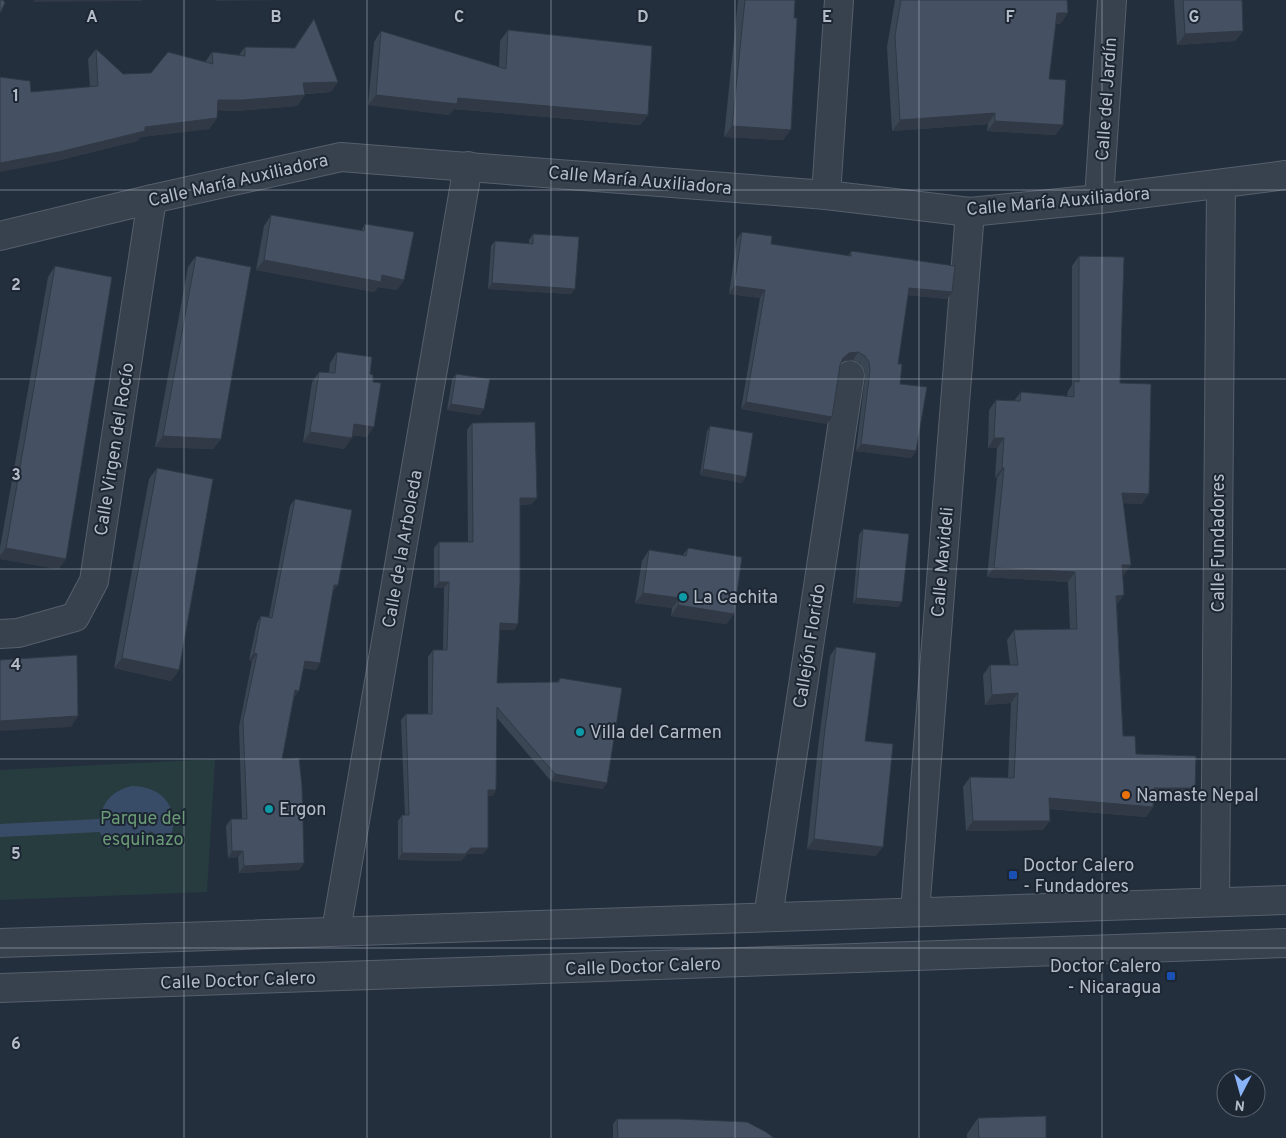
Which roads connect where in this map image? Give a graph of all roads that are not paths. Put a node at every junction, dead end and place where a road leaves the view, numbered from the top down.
1 (839, 0) edge
2 (1112, 0) edge
3 (468, 166) junction
4 (1286, 175) edge
5 (1221, 184) junction
6 (826, 196) junction
7 (152, 199) junction
8 (1099, 199) junction
9 (970, 212) junction
10 (0, 236) edge
11 (850, 375) dead end
12 (0, 634) edge
13 (1286, 900) edge
14 (1215, 902) junction
15 (915, 912) junction
16 (768, 917) junction
17 (336, 931) junction
18 (0, 943) edge
19 (1286, 943) edge
20 (0, 988) edge

1 - 6 street
2 - 8 street, Calle del Jardín
3 - 6 street, Calle María Auxiliadora
3 - 7 street, Calle María Auxiliadora
3 - 17 street, Calle de la Arboleda
4 - 5 street, Calle María Auxiliadora
5 - 8 street, Calle María Auxiliadora
5 - 14 street, Calle Fundadores
6 - 9 street, Calle María Auxiliadora
7 - 10 street, Calle María Auxiliadora
7 - 12 street, Calle Virgen del Rocío
8 - 9 street, Calle María Auxiliadora
9 - 15 street, Calle Mavideli
11 - 16 street, Callejón Florido
13 - 14 street
14 - 15 street
15 - 16 street
16 - 17 street
17 - 18 street
19 - 20 street, Calle Doctor Calero

